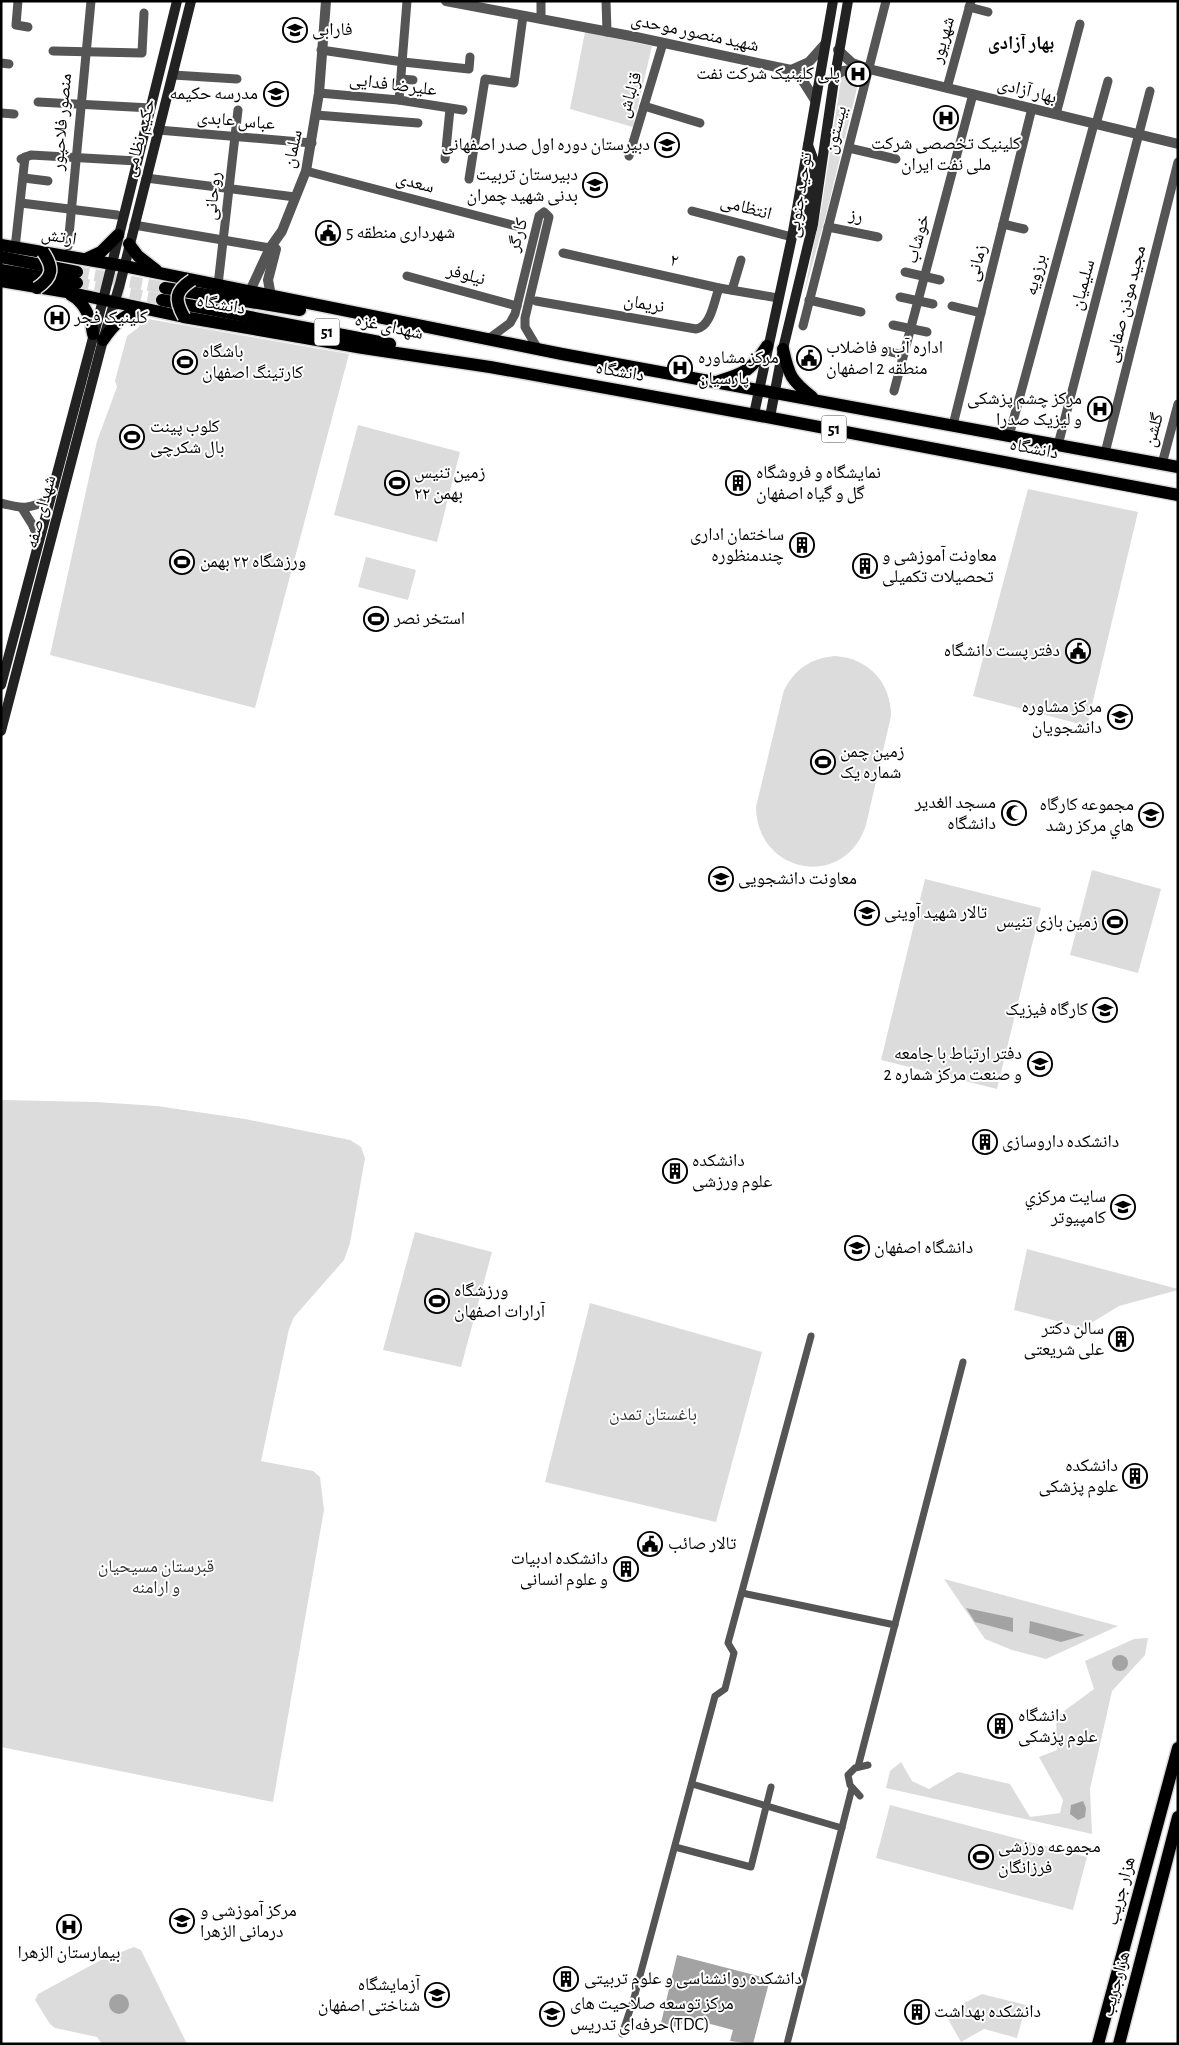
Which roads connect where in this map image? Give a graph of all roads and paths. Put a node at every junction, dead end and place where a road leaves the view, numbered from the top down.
1 (18, 1) edge
2 (91, 1) edge
3 (178, 1) edge
4 (191, 1) edge
5 (326, 1) edge
6 (408, 1) edge
7 (446, 1) edge
8 (541, 1) edge
9 (606, 1) edge
10 (833, 1) edge
11 (848, 1) edge
12 (886, 1) edge
13 (970, 4) edge
14 (499, 6) edge
15 (988, 12) dead end
16 (144, 13) dead end
17 (523, 16) junction
18 (540, 19) junction
19 (1080, 24) dead end
20 (28, 27) dead end
21 (607, 32) junction
22 (663, 43) junction
23 (825, 44) junction
24 (322, 50) junction
25 (838, 50) junction
26 (53, 51) dead end
27 (85, 51) junction
28 (470, 57) dead end
29 (403, 62) junction
30 (869, 69) junction
31 (790, 70) junction
32 (173, 75) junction
33 (834, 76) junction
34 (237, 79) dead end
35 (401, 79) junction
36 (413, 80) dead end
37 (1108, 81) dead end
38 (947, 88) junction
39 (1150, 91) dead end
40 (319, 93) junction
41 (973, 94) junction
42 (399, 100) junction
43 (815, 100) junction
44 (38, 102) dead end
45 (80, 104) junction
46 (644, 106) junction
47 (151, 108) junction
48 (1032, 108) junction
49 (450, 109) junction
50 (238, 110) dead end
51 (463, 110) dead end
52 (1, 113) edge
53 (14, 114) dead end
54 (316, 114) junction
55 (1056, 114) junction
56 (418, 123) dead end
57 (700, 124) dead end
58 (1095, 124) junction
59 (158, 130) junction
60 (1139, 135) junction
61 (235, 138) junction
62 (312, 143) junction
63 (808, 144) junction
64 (1178, 144) edge
65 (849, 148) junction
66 (629, 156) dead end
67 (76, 158) junction
68 (445, 159) dead end
69 (896, 159) dead end
70 (138, 161) junction
71 (1178, 162) edge
72 (306, 171) junction
73 (24, 178) junction
74 (146, 178) junction
75 (469, 179) dead end
76 (48, 181) dead end
77 (230, 188) junction
78 (295, 197) junction
79 (21, 203) junction
80 (71, 209) junction
81 (692, 211) dead end
82 (120, 216) junction
83 (1003, 224) junction
84 (134, 225) junction
85 (516, 226) dead end
86 (828, 227) junction
87 (812, 228) junction
88 (1024, 229) dead end
89 (282, 231) junction
90 (118, 235) junction
91 (792, 237) junction
92 (878, 237) dead end
93 (225, 241) junction
94 (1, 245) edge
95 (68, 246) dead end
96 (15, 248) junction
97 (270, 248) junction
98 (43, 252) junction
99 (564, 253) dead end
100 (121, 256) junction
101 (1, 257) edge
102 (86, 260) junction
103 (741, 260) dead end
104 (1, 270) edge
105 (904, 272) dead end
106 (162, 274) junction
107 (407, 276) dead end
108 (924, 276) junction
109 (262, 279) junction
110 (192, 280) junction
111 (940, 280) dead end
112 (1, 282) edge
113 (218, 285) junction
114 (37, 288) junction
115 (719, 288) junction
116 (732, 290) junction
117 (67, 292) junction
118 (250, 292) junction
119 (271, 296) junction
120 (900, 297) dead end
121 (778, 298) junction
122 (809, 300) junction
123 (109, 301) junction
124 (536, 301) dead end
125 (918, 301) junction
126 (932, 304) dead end
127 (517, 306) junction
128 (952, 306) dead end
129 (144, 309) junction
130 (861, 312) dead end
131 (981, 313) junction
132 (184, 317) junction
133 (893, 325) dead end
134 (803, 326) dead end
135 (910, 328) junction
136 (927, 332) dead end
137 (98, 337) junction
138 (487, 340) junction
139 (767, 346) junction
140 (783, 349) junction
141 (538, 350) junction
142 (887, 351) dead end
143 (904, 355) junction
144 (490, 367) junction
145 (714, 382) junction
146 (758, 390) junction
147 (894, 391) dead end
148 (776, 392) junction
149 (814, 399) junction
150 (1178, 404) edge
151 (754, 414) junction
152 (770, 417) junction
153 (953, 425) junction
154 (1009, 436) junction
155 (1058, 444) junction
156 (1105, 453) junction
157 (1162, 464) junction
158 (1178, 467) edge
159 (1178, 495) edge
160 (49, 500) junction
161 (1, 503) edge
162 (22, 508) junction
163 (39, 540) junction
164 (11, 647) junction
165 (1, 655) edge
166 (1, 686) edge
167 (5, 703) edge
168 (1, 731) edge
169 (811, 1336) dead end
170 (963, 1362) dead end
171 (742, 1592) junction
172 (895, 1625) junction
173 (1178, 1748) edge
174 (868, 1765) dead end
175 (858, 1767) junction
176 (692, 1784) junction
177 (772, 1787) dead end
178 (852, 1788) junction
179 (860, 1796) dead end
180 (766, 1806) junction
181 (1178, 1817) edge
182 (842, 1828) junction
183 (675, 1846) junction
184 (622, 2034) dead end
185 (787, 2044) edge
186 (1098, 2044) edge
187 (1119, 2044) edge

1 - 20 street
2 - 27 street, منصور فلاحپور
3 - 47 main road, حکیم نظامی
4 - 32 main road, حکیم نظامی
5 - 24 street, سلمان
6 - 29 street
7 - 14 street, شهید منصور موحدی
8 - 18 street
9 - 21 street
10 - 23 main road, توحید جنوبی
11 - 25 main road, توحید جنوبی
12 - 30 street, بیستون
13 - 15 street
13 - 38 street, شهریور
14 - 17 street, شهید منصور موحدی
16 - 27 street
17 - 18 street, شهید منصور موحدی
17 - 75 street
18 - 21 street, شهید منصور موحدی
19 - 55 street
21 - 22 street, شهید منصور موحدی
22 - 31 street, شهید منصور موحدی
22 - 46 street, قزلباش
23 - 31 street
23 - 43 main road, توحید جنوبی
24 - 29 street
24 - 40 street, سلمان
25 - 30 street, بهار آزادی
25 - 33 main road, توحید جنوبی
26 - 27 street
27 - 45 street, منصور فلاحپور
28 - 29 street
29 - 35 street
30 - 33 street, بهار آزادی
30 - 38 street, بهار آزادی
30 - 65 street, بیستون
31 - 43 street
32 - 34 street
32 - 59 main road, حکیم نظامی
33 - 87 main road, توحید جنوبی
35 - 36 street
35 - 42 street
37 - 58 street, برزویه
38 - 41 street, بهار آزادی
39 - 60 street, سلیمیان
40 - 42 street, علیرضا فدایی
40 - 54 street, سلمان
41 - 48 street, بهار آزادی
41 - 108 street, خوشاب
42 - 49 street, علیرضا فدایی
43 - 63 main road, توحید جنوبی
44 - 45 street
45 - 47 street
45 - 67 street, منصور فلاحپور
46 - 57 street
46 - 66 street, قزلباش
47 - 70 main road, حکیم نظامی
48 - 55 street, بهار آزادی
48 - 83 street, زمانی
49 - 51 street, علیرضا فدایی
49 - 68 street
50 - 61 street, روحانی
52 - 53 street
54 - 56 street
54 - 62 street, سلمان
55 - 58 street, بهار آزادی
58 - 60 street, بهار آزادی
58 - 154 street, برزویه
59 - 61 street, عباس عابدی
59 - 74 main road, حکیم نظامی
60 - 64 street, بهار آزادی
60 - 155 street, سلیمیان
61 - 62 street, عباس عابدی
61 - 77 street, روحانی
62 - 72 street, سلمان
63 - 87 main road
63 - 91 main road, توحید جنوبی
65 - 69 street
65 - 86 street, بیستون
67 - 70 street
67 - 73 street
67 - 80 street, منصور فلاحپور
70 - 82 main road, حکیم نظامی
71 - 156 street, مجید موذن صفایی
72 - 78 street, سلمان
72 - 85 street, سعدی
73 - 76 street
73 - 79 street
74 - 77 street
74 - 84 main road, حکیم نظامی
77 - 78 street
77 - 93 street, روحانی
78 - 89 street, سلمان
79 - 80 street
79 - 96 street
80 - 82 street
80 - 95 street, منصور فلاحپور
81 - 91 street, انتظامی
82 - 90 main road, حکیم نظامی
83 - 88 street
83 - 131 street, زمانی
84 - 93 street
84 - 100 main road, حکیم نظامی
86 - 92 street, رز
86 - 122 street, بیستون
87 - 140 main road, توحید جنوبی
89 - 97 street, سلمان
89 - 109 street
90 - 100 main road, حکیم نظامی
90 - 102 main road
91 - 121 main road, توحید جنوبی
93 - 97 street
93 - 113 street, روحانی
94 - 96 main road, ارتش
96 - 98 main road, ارتش
97 - 109 street, سلمان
98 - 102 main road, ارتش
98 - 114 main road, bridge
99 - 115 street, ۲
100 - 102 main road, ارتش
100 - 106 main road, دانشگاه
100 - 106 main road
100 - 123 main road, حکیم نظامی
100 - 123 main road, حکیم نظامی
101 - 104 main road
103 - 116 street
105 - 108 street
106 - 110 main road, دانشگاه
107 - 127 street, نیلوفر
108 - 111 street
108 - 125 street, خوشاب
109 - 118 street, سلمان
109 - 119 street
110 - 113 main road, دانشگاه
110 - 132 main road, bridge
112 - 114 main road
113 - 118 main road, دانشگاه
114 - 117 main road
115 - 116 street, ۲
115 - 124 street, نریمان
116 - 121 street, ۲
117 - 123 main road
117 - 137 main road
118 - 119 main road, دانشگاه
119 - 138 main road, دانشگاه
120 - 125 street
121 - 139 main road, توحید جنوبی
122 - 130 street
122 - 134 street, بیستون
123 - 129 main road, دانشگاه
123 - 137 main road, شهدای صفه
125 - 126 street
125 - 135 street, خوشاب
127 - 138 street, کارگر
127 - 141 street, کارگر
128 - 131 street
129 - 132 main road, دانشگاه
129 - 137 main road
131 - 153 street, زمانی
132 - 144 main road, دانشگاه
133 - 135 street
135 - 136 street
135 - 143 street, خوشاب
137 - 160 main road, شهدای صفه
137 - 167 main road, شهدای صفه
138 - 141 main road, دانشگاه / 51
138 - 144 main road, شهدای غزه / 51
139 - 145 main road
139 - 146 main road, توحید جنوبی
140 - 148 main road, توحید جنوبی
140 - 149 main road
141 - 145 main road, دانشگاه / 51
142 - 143 street
143 - 147 street, خوشاب
144 - 151 main road, دانشگاه / 51
145 - 146 main road, دانشگاه / 51
146 - 148 main road, 51
146 - 151 main road, توحید جنوبی
148 - 149 main road, دانشگاه / 51
148 - 152 main road, توحید جنوبی
149 - 153 main road, دانشگاه / 51
150 - 157 street, گلشن
151 - 152 main road, دانشگاه / 51
152 - 159 main road, دانشگاه / 51
153 - 154 main road, دانشگاه / 51
154 - 155 main road, دانشگاه / 51
155 - 156 main road, دانشگاه / 51
156 - 157 main road, دانشگاه / 51
157 - 158 main road, دانشگاه / 51
160 - 162 street
160 - 163 main road, شهدای صفه
161 - 162 street
162 - 163 street
163 - 164 main road, شهدای صفه
164 - 165 main road
164 - 166 main road, شهدای صفه
166 - 167 main road
167 - 168 main road, شهدای صفه
169 - 171 street
170 - 172 street
171 - 172 street
171 - 176 street
172 - 175 street
173 - 186 main road, هزار جریب
174 - 175 street
175 - 178 street
176 - 180 street
176 - 183 street
177 - 180 street
178 - 179 street
178 - 182 street
180 - 182 street
180 - 183 street
181 - 187 main road, هزارجریب
182 - 185 street
183 - 184 street

